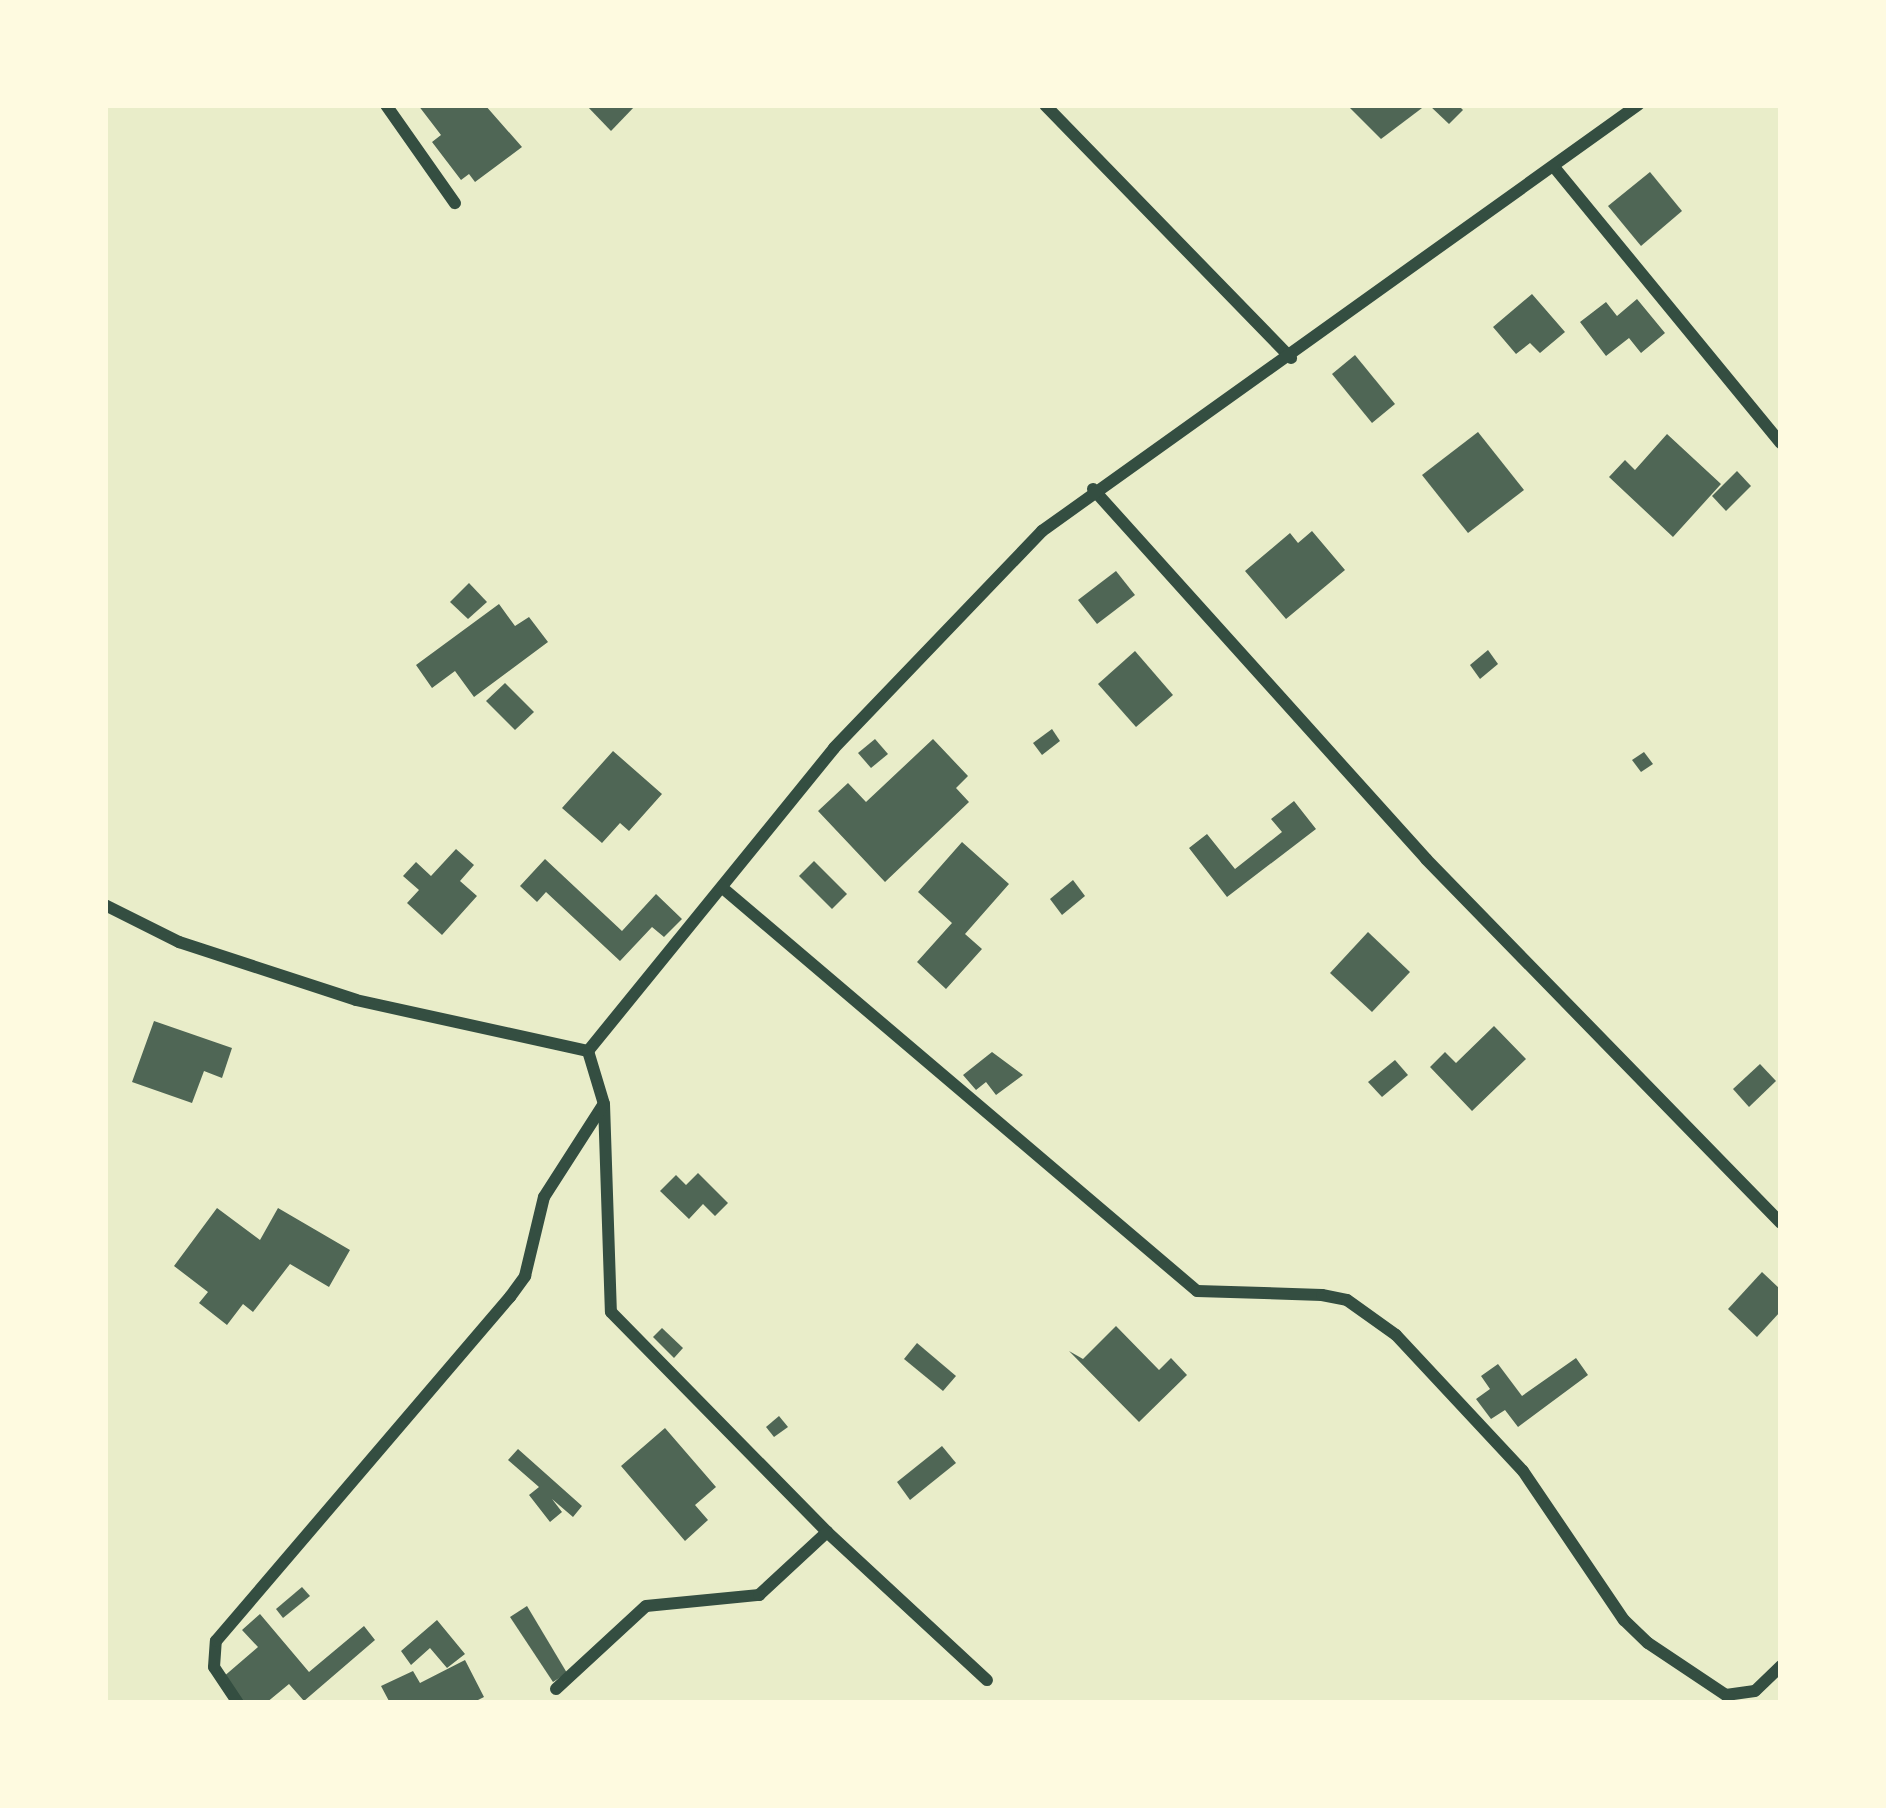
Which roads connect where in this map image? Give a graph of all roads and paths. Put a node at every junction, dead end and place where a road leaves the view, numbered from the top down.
1 (386, 105) edge
2 (1045, 105) edge
3 (1638, 105) edge
4 (1554, 166) junction
5 (454, 203) dead end
6 (1291, 358) junction
7 (1781, 443) edge
8 (1093, 489) junction
9 (724, 890) junction
10 (105, 905) edge
11 (588, 1051) junction
12 (604, 1104) junction
13 (1781, 1223) edge
14 (827, 1532) junction
15 (1781, 1666) edge
16 (987, 1681) dead end
17 (556, 1689) dead end
18 (238, 1703) edge

1 - 5 street
2 - 6 street
3 - 4 street
4 - 6 street
4 - 7 street
6 - 8 street
8 - 9 street
8 - 13 street
9 - 11 street
9 - 15 street
10 - 11 street
11 - 12 street
12 - 14 street
12 - 18 street
14 - 16 street
14 - 17 street

